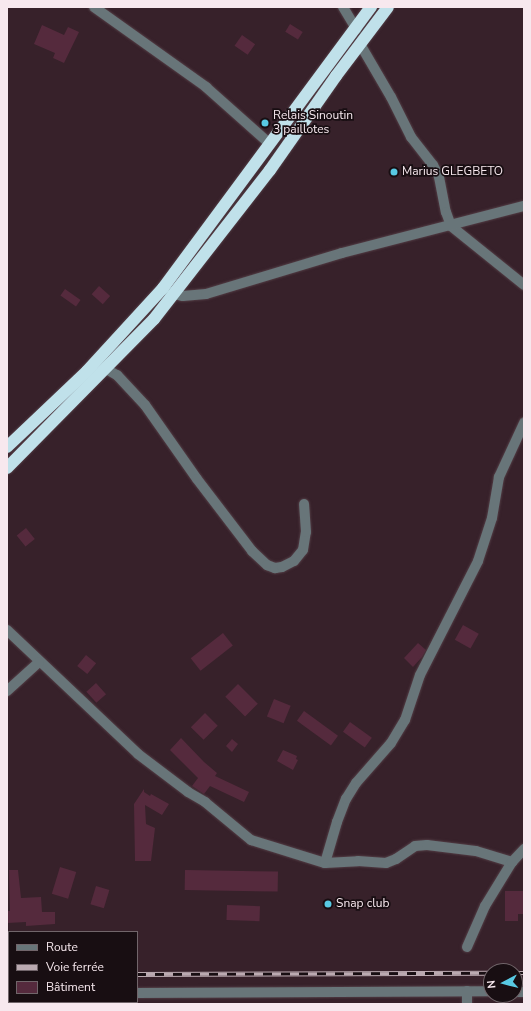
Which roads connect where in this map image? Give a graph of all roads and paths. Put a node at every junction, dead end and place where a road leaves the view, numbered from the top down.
1 (94, 7) edge
2 (343, 7) edge
3 (371, 7) edge
4 (388, 7) edge
5 (356, 29) junction
6 (360, 44) junction
7 (270, 144) junction
8 (524, 206) edge
9 (451, 226) junction
10 (524, 285) edge
11 (163, 288) junction
12 (174, 294) junction
13 (106, 368) junction
14 (524, 423) edge
15 (7, 447) edge
16 (7, 468) edge
17 (304, 504) dead end
18 (7, 630) edge
19 (40, 662) junction
20 (7, 691) edge
21 (524, 849) edge
22 (512, 862) junction
23 (325, 863) junction
24 (467, 947) dead end
25 (467, 991) junction
26 (483, 992) edge
27 (141, 993) edge
28 (144, 1004) edge
29 (467, 1004) edge

1 - 7 street
2 - 5 street
3 - 5 highway
4 - 6 highway
5 - 7 highway
6 - 9 street
6 - 12 highway
7 - 11 highway
8 - 9 street
9 - 10 street
9 - 12 street
11 - 12 street
11 - 15 highway
12 - 13 highway
13 - 16 highway
13 - 17 street
14 - 23 street
18 - 19 street
19 - 20 street
19 - 23 street
21 - 22 street
22 - 23 street
22 - 24 street
25 - 26 street
25 - 27 street
25 - 29 street
27 - 28 street

